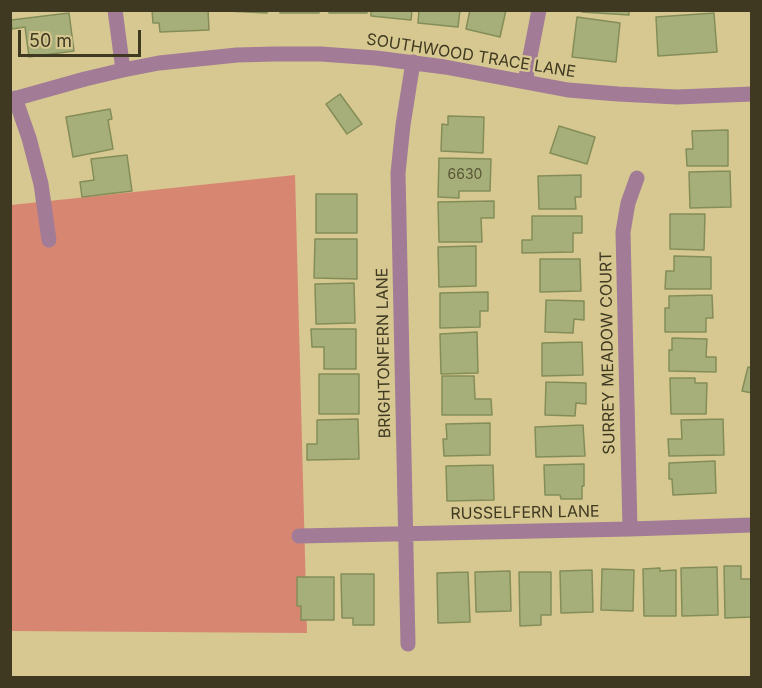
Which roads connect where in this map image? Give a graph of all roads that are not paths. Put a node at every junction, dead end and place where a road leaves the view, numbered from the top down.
1 (115, 10) edge
2 (538, 10) edge
3 (412, 62) junction
4 (123, 70) junction
5 (525, 82) junction
6 (752, 94) edge
7 (13, 99) edge
8 (637, 178) dead end
9 (49, 240) dead end
10 (752, 525) edge
11 (630, 529) junction
12 (406, 533) junction
13 (299, 536) dead end
14 (408, 644) dead end

1 - 4 street
2 - 5 street
3 - 4 street, SOUTHWOOD TRACE LANE
3 - 5 street, SOUTHWOOD TRACE LANE
3 - 12 street, BRIGHTONFERN LANE
4 - 7 street, SOUTHWOOD TRACE LANE
5 - 6 street, SOUTHWOOD TRACE LANE
7 - 9 street
8 - 11 street, SURREY MEADOW COURT
10 - 11 street, RUSSELFERN LANE
11 - 12 street, RUSSELFERN LANE
12 - 13 street, RUSSELFERN LANE
12 - 14 street, BRIGHTONFERN LANE

